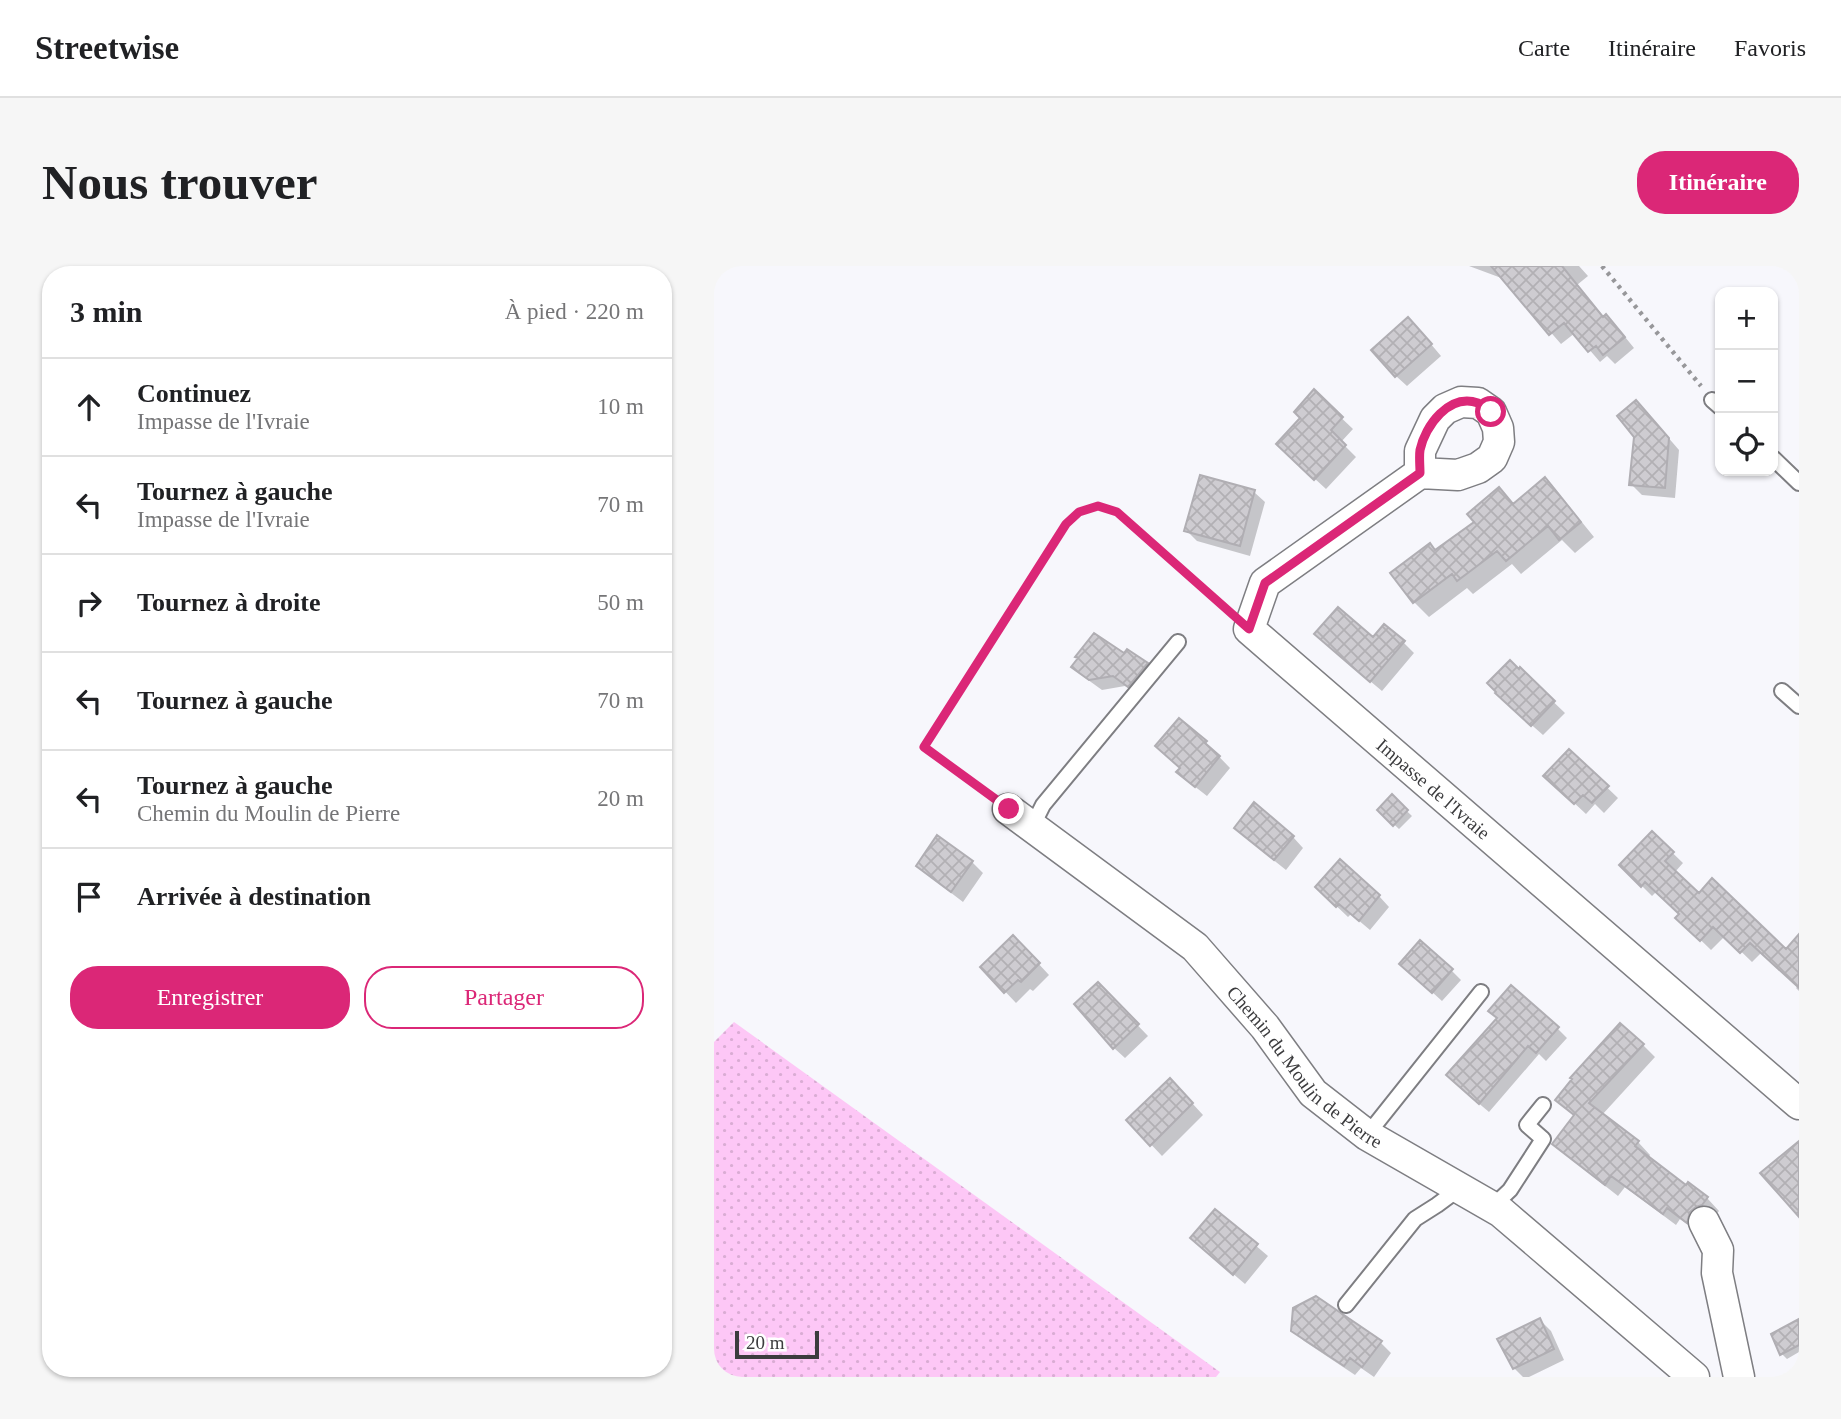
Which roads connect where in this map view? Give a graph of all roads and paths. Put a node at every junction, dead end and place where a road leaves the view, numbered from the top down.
1 (1602, 266) edge
2 (1715, 403) edge
3 (1778, 463) edge
4 (1420, 473) dead end
5 (1799, 483) edge
6 (1249, 629) junction
7 (1178, 642) dead end
8 (1782, 691) dead end
9 (1799, 706) edge
10 (1009, 809) joint
11 (1032, 827) junction
12 (1481, 992) dead end
13 (1799, 1104) edge
14 (1543, 1105) dead end
15 (1367, 1135) junction
16 (1460, 1188) junction
17 (1492, 1207) junction
18 (1704, 1222) dead end
19 (1346, 1305) dead end
20 (1694, 1377) edge
21 (1739, 1377) edge

1 - 2 path
3 - 5 lane
4 - 6 street
6 - 10 path
6 - 13 street, Impasse de l'Ivraie
7 - 11 lane
8 - 9 lane
10 - 11 street, Chemin du Moulin de Pierre
11 - 15 street, Chemin du Moulin de Pierre
12 - 15 lane
14 - 17 lane
15 - 16 street, Chemin du Moulin de Pierre
16 - 17 street, Chemin du Moulin de Pierre
16 - 19 lane
17 - 20 street, Chemin du Moulin de Pierre
18 - 21 street

